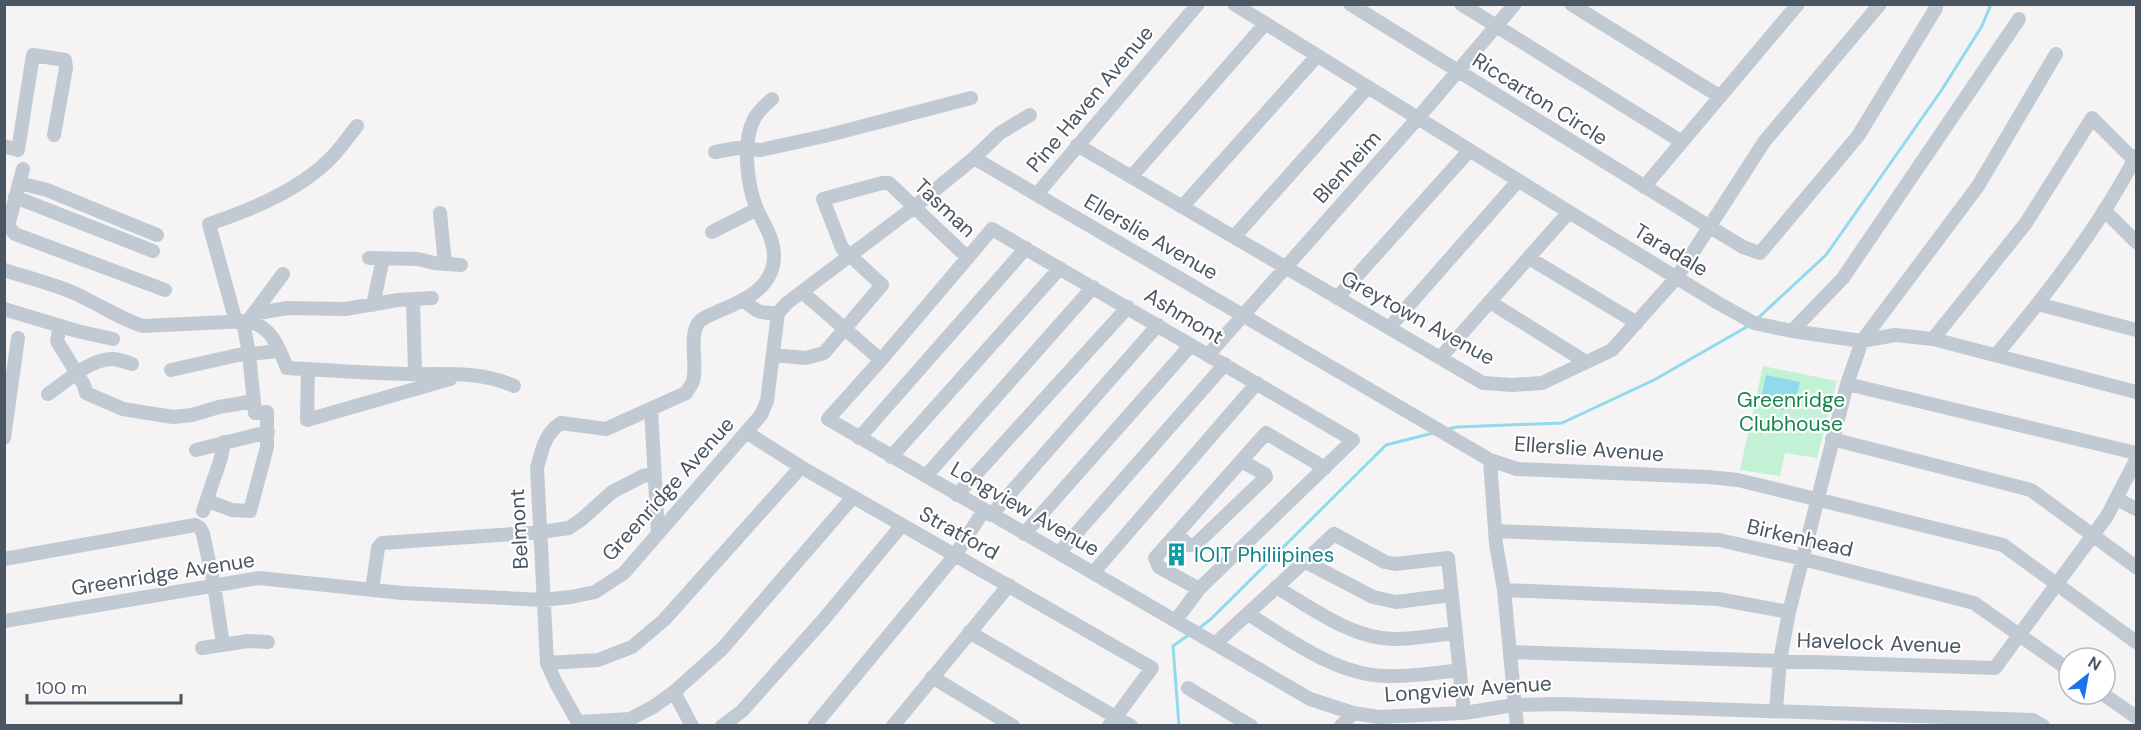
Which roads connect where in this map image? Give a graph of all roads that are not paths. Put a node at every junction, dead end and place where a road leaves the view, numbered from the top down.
1 (1198, 4) edge
2 (1234, 4) edge
3 (1350, 4) edge
4 (1461, 4) edge
5 (1515, 4) edge
6 (1571, 4) edge
7 (1798, 4) edge
8 (1880, 4) edge
9 (1936, 4) edge
10 (2019, 19) dead end
11 (1264, 24) junction
12 (1496, 26) junction
13 (2056, 54) dead end
14 (1317, 56) junction
15 (1458, 73) junction
16 (1367, 88) junction
17 (1719, 96) junction
18 (971, 98) dead end
19 (772, 99) dead end
20 (1030, 115) dead end
21 (1418, 119) junction
22 (357, 126) dead end
23 (54, 135) dead end
24 (1682, 142) junction
25 (1077, 146) junction
26 (4, 147) edge
27 (748, 149) junction
28 (1469, 150) junction
29 (715, 152) dead end
30 (974, 158) junction
31 (2136, 159) edge
32 (1131, 176) junction
33 (1518, 181) junction
34 (1644, 187) junction
35 (1037, 194) junction
36 (15, 197) junction
37 (1182, 207) junction
38 (913, 208) junction
39 (757, 209) junction
40 (2104, 210) junction
41 (1569, 212) junction
42 (440, 213) dead end
43 (6, 225) edge
44 (1710, 227) junction
45 (712, 232) dead end
46 (157, 235) dead end
47 (1234, 237) junction
48 (2136, 242) edge
49 (1026, 248) junction
50 (153, 251) dead end
51 (850, 256) junction
52 (369, 258) dead end
53 (383, 258) junction
54 (968, 258) junction
55 (1529, 258) junction
56 (445, 264) junction
57 (461, 265) dead end
58 (1060, 268) junction
59 (1285, 268) junction
60 (4, 270) edge
61 (283, 274) dead end
62 (1677, 277) junction
63 (1093, 287) junction
64 (165, 290) dead end
65 (802, 292) junction
66 (432, 298) dead end
67 (1337, 298) junction
68 (412, 300) junction
69 (744, 300) junction
70 (1490, 302) junction
71 (2038, 304) junction
72 (374, 305) junction
73 (1128, 307) junction
74 (4, 309) edge
75 (109, 312) junction
76 (778, 313) junction
77 (1243, 314) junction
78 (245, 320) junction
79 (1637, 323) junction
80 (1158, 325) junction
81 (60, 326) junction
82 (845, 328) junction
83 (1389, 328) junction
84 (2136, 330) edge
85 (1792, 331) junction
86 (18, 338) dead end
87 (1933, 339) junction
88 (1862, 341) junction
89 (1191, 345) junction
90 (279, 351) junction
91 (249, 354) junction
92 (773, 355) junction
93 (1208, 355) junction
94 (1996, 356) junction
95 (9, 358) edge
96 (1440, 358) junction
97 (881, 360) junction
98 (1586, 362) junction
99 (132, 364) dead end
100 (1225, 364) junction
101 (308, 369) junction
102 (171, 370) dead end
103 (77, 374) junction
104 (415, 374) junction
105 (466, 374) junction
106 (1257, 383) junction
107 (1847, 384) junction
108 (514, 386) dead end
109 (2136, 392) edge
110 (48, 394) dead end
111 (254, 401) junction
112 (651, 409) junction
113 (268, 432) junction
114 (746, 432) junction
115 (4, 438) edge
116 (859, 438) junction
117 (1832, 439) junction
118 (224, 442) junction
119 (196, 450) dead end
120 (2136, 453) edge
121 (891, 457) junction
122 (1490, 460) junction
123 (2136, 460) edge
124 (1241, 461) junction
125 (801, 467) junction
126 (1325, 468) junction
127 (654, 474) junction
128 (926, 476) junction
129 (957, 495) junction
130 (853, 497) junction
131 (1817, 499) junction
132 (2117, 499) junction
133 (2136, 509) edge
134 (987, 513) junction
135 (902, 525) junction
136 (1496, 531) junction
137 (541, 532) junction
138 (658, 534) junction
139 (1024, 534) junction
140 (1176, 534) junction
141 (2093, 535) junction
142 (1059, 553) junction
143 (956, 554) junction
144 (4, 559) edge
145 (1803, 559) junction
146 (1304, 561) junction
147 (2136, 567) edge
148 (1093, 573) junction
149 (2057, 584) junction
150 (214, 585) junction
151 (1009, 585) junction
152 (1276, 587) junction
153 (1199, 589) junction
154 (372, 590) junction
155 (1504, 590) junction
156 (1452, 595) junction
157 (543, 600) junction
158 (1789, 612) junction
159 (1248, 614) junction
160 (1176, 620) junction
161 (4, 621) edge
162 (969, 632) junction
163 (1456, 633) junction
164 (2020, 635) junction
165 (268, 642) dead end
166 (2136, 642) edge
167 (223, 644) junction
168 (1215, 644) junction
169 (202, 648) dead end
170 (1510, 652) junction
171 (1780, 660) junction
172 (2057, 661) edge
173 (547, 663) junction
174 (1460, 670) junction
175 (932, 677) junction
176 (1188, 688) dead end
177 (674, 692) junction
178 (2117, 704) edge
179 (1514, 705) junction
180 (1776, 710) junction
181 (1754, 711) junction
182 (1353, 713) junction
183 (1464, 713) junction
184 (2136, 717) edge
185 (1113, 721) edge
186 (579, 724) edge
187 (2043, 725) edge
188 (692, 726) edge
189 (722, 726) edge
190 (814, 726) edge
191 (893, 726) edge
192 (1013, 726) edge
193 (1131, 726) edge
194 (1251, 726) edge
195 (1341, 726) edge
196 (1517, 726) edge
197 (1753, 726) edge

1 - 25 street, Pine Haven Avenue
2 - 11 street, Taradale
3 - 15 street, Riccarton Circle
4 - 12 street
5 - 12 street, Blenheim
6 - 17 street
7 - 17 street
8 - 44 street, Greytown Avenue
9 - 44 street
10 - 85 street
11 - 14 street, Taradale
11 - 32 street
12 - 15 street, Blenheim
12 - 24 street
13 - 88 street
14 - 16 street, Taradale
14 - 37 street
15 - 21 street, Blenheim
15 - 34 street, Riccarton Circle
16 - 21 street, Taradale
16 - 47 street
17 - 24 street
18 - 27 street
19 - 27 street
20 - 30 street
21 - 28 street, Taradale
21 - 59 street, Blenheim
22 - 78 street
23 - 26 street
24 - 34 street
25 - 32 street, Greytown Avenue
25 - 35 street, Pine Haven Avenue
27 - 29 street
27 - 39 street
28 - 33 street, Taradale
28 - 67 street
30 - 35 street, Ellerslie Avenue
30 - 38 street
31 - 40 street
31 - 87 street
32 - 37 street, Greytown Avenue
33 - 41 street, Taradale
33 - 83 street
34 - 44 street, Riccarton Circle
35 - 77 street, Ellerslie Avenue
36 - 43 street
36 - 46 street
36 - 50 street
37 - 47 street, Greytown Avenue
38 - 51 street
38 - 51 street, Tasman
38 - 54 street, Tasman
39 - 45 street
39 - 69 street
40 - 48 street
40 - 71 street
41 - 55 street
41 - 62 street, Taradale
42 - 56 street
43 - 64 street
44 - 62 street, Greytown Avenue
47 - 59 street, Greytown Avenue
49 - 54 street, Ashmont
49 - 58 street, Ashmont
49 - 116 street
51 - 65 street
51 - 82 street, Tasman
52 - 53 street
53 - 56 street
53 - 72 street
54 - 97 street
55 - 70 street
55 - 79 street
56 - 57 street
58 - 63 street, Ashmont
58 - 121 street
59 - 67 street, Greytown Avenue
59 - 77 street, Blenheim
60 - 75 street
61 - 78 street
62 - 79 street, Greytown Avenue
62 - 85 street, Taradale
63 - 73 street, Ashmont
63 - 128 street
65 - 76 street
65 - 82 street
66 - 68 street
67 - 83 street, Greytown Avenue
68 - 72 street
68 - 104 street
69 - 76 street
69 - 112 street, Belmont
70 - 96 street
70 - 98 street
71 - 84 street
71 - 94 street
72 - 78 street
73 - 80 street, Ashmont
73 - 129 street
74 - 81 street
75 - 78 street
75 - 81 street
76 - 92 street, Greenridge Avenue
77 - 93 street, Blenheim
77 - 122 street, Ellerslie Avenue
78 - 90 street
78 - 91 street
79 - 98 street, Greytown Avenue
80 - 89 street, Ashmont
80 - 134 street
81 - 103 street
82 - 92 street, Tasman
82 - 97 street
83 - 96 street, Greytown Avenue
85 - 88 street, Taradale
86 - 95 street
87 - 88 street, Taradale
87 - 94 street, Taradale
88 - 107 street
89 - 93 street, Ashmont
89 - 139 street
90 - 91 street
90 - 101 street
91 - 102 street
91 - 111 street
92 - 114 street, Greenridge Avenue
93 - 100 street, Ashmont
94 - 109 street, Taradale
95 - 115 street
96 - 98 street, Greytown Avenue
97 - 116 street, Longview Avenue
99 - 103 street
100 - 106 street, Ashmont
100 - 142 street
101 - 104 street
101 - 105 street
103 - 110 street
103 - 111 street
104 - 105 street
105 - 108 street
106 - 126 street, Ashmont
106 - 148 street
107 - 117 street
107 - 120 street
111 - 113 street
112 - 127 street
112 - 137 street, Belmont
113 - 118 street
113 - 118 street
114 - 125 street, Stratford
114 - 138 street, Greenridge Avenue
116 - 121 street, Longview Avenue
117 - 131 street
117 - 141 street
118 - 119 street
121 - 128 street, Longview Avenue
122 - 131 street, Ellerslie Avenue
122 - 136 street
123 - 132 street, Havelock Avenue
124 - 126 street
124 - 140 street
124 - 140 street
125 - 130 street, Stratford
125 - 173 street
126 - 153 street
127 - 137 street
127 - 138 street
128 - 129 street, Longview Avenue
129 - 134 street, Longview Avenue
130 - 135 street, Stratford
130 - 177 street
131 - 145 street
131 - 149 street, Ellerslie Avenue
132 - 133 street
132 - 141 street, Havelock Avenue
134 - 139 street, Longview Avenue
134 - 143 street
135 - 143 street, Stratford
135 - 189 street
136 - 145 street, Birkenhead
136 - 155 street
137 - 154 street
137 - 157 street, Belmont
138 - 157 street, Greenridge Avenue
139 - 142 street, Longview Avenue
140 - 153 street
141 - 147 street
141 - 149 street, Havelock Avenue
142 - 148 street, Longview Avenue
143 - 151 street, Stratford
143 - 190 street
144 - 150 street
145 - 158 street
145 - 164 street, Birkenhead
146 - 152 street
146 - 156 street
146 - 156 street
148 - 160 street, Longview Avenue
149 - 164 street, Havelock Avenue
149 - 166 street, Ellerslie Avenue
150 - 154 street, Greenridge Avenue
150 - 161 street, Greenridge Avenue
150 - 167 street
151 - 162 street
151 - 185 street, Stratford
152 - 159 street
152 - 163 street
153 - 160 street
154 - 157 street, Greenridge Avenue
155 - 158 street
155 - 170 street
156 - 163 street
157 - 173 street, Belmont
158 - 171 street
159 - 168 street
159 - 174 street
160 - 168 street, Longview Avenue
162 - 175 street
162 - 185 street
163 - 174 street
164 - 171 street, Havelock Avenue
164 - 172 street, Birkenhead
165 - 167 street
167 - 169 street
168 - 182 street, Longview Avenue
170 - 171 street, Havelock Avenue
170 - 179 street
171 - 180 street
173 - 186 street, Belmont
174 - 183 street
175 - 191 street
175 - 192 street
176 - 194 street
177 - 186 street
177 - 188 street
178 - 184 street
179 - 181 street, Longview Avenue
179 - 183 street, Longview Avenue
179 - 196 street
180 - 181 street, Longview Avenue
180 - 187 street, Longview Avenue
181 - 197 street
182 - 183 street, Longview Avenue
182 - 195 street
185 - 193 street

